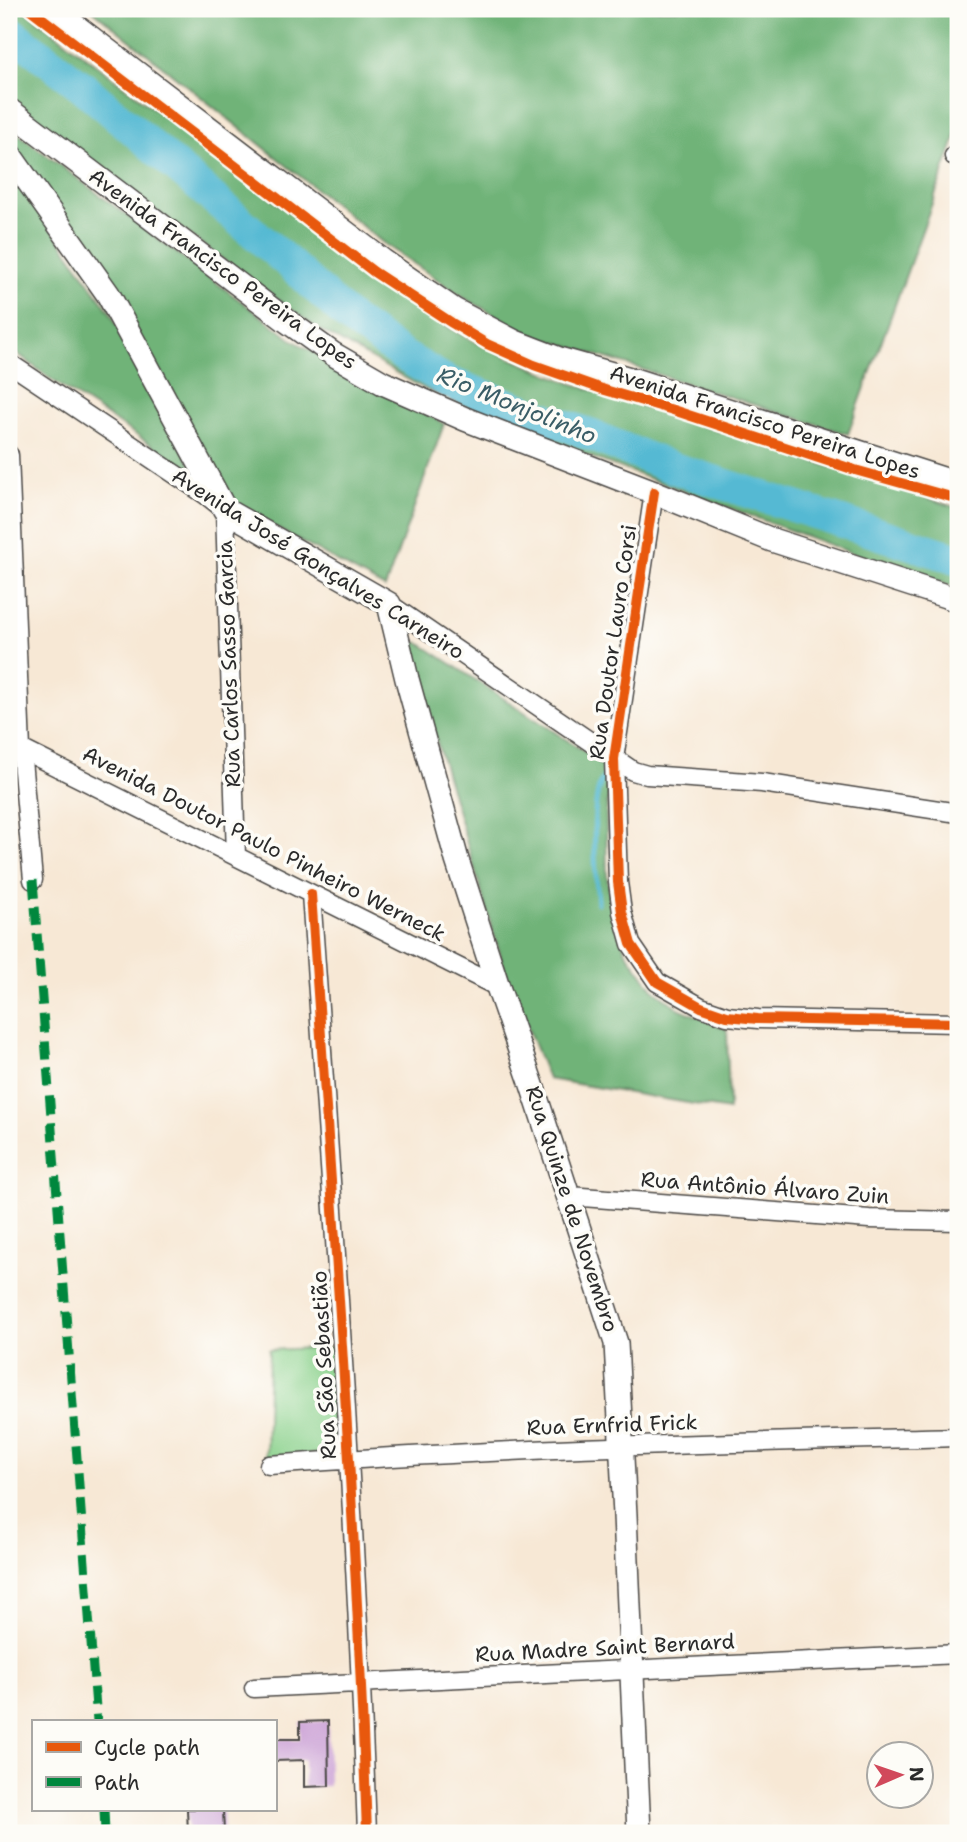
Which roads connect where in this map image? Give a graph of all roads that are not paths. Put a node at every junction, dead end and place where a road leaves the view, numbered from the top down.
1 (53, 9) edge
2 (9, 110) edge
3 (9, 155) edge
4 (9, 363) edge
5 (9, 455) edge
6 (958, 484) edge
7 (654, 492) junction
8 (225, 510) junction
9 (958, 600) edge
10 (389, 604) junction
11 (15, 746) edge
12 (614, 759) junction
13 (958, 813) edge
14 (236, 856) junction
15 (33, 880) dead end
16 (312, 894) junction
17 (498, 986) junction
18 (958, 1023) edge
19 (569, 1196) junction
20 (958, 1221) edge
21 (958, 1437) edge
22 (621, 1446) junction
23 (349, 1459) junction
24 (269, 1465) dead end
25 (958, 1654) edge
26 (632, 1670) junction
27 (362, 1683) junction
28 (254, 1688) dead end
29 (366, 1833) edge
30 (639, 1833) edge

1 - 6 main road, Avenida Francisco Pereira Lopes
2 - 7 main road, Avenida Francisco Pereira Lopes
3 - 8 main road, Rua Carlos Sasso Garcia
4 - 8 street, Avenida José Gonçalves Carneiro
5 - 11 street
7 - 9 main road, Avenida Francisco Pereira Lopes
7 - 12 street, Rua Doutor Lauro Corsi
8 - 10 main road, Avenida José Gonçalves Carneiro
8 - 14 street, Rua Carlos Sasso Garcia
10 - 12 street, Avenida José Gonçalves Carneiro
10 - 17 main road, Rua Quinze de Novembro
11 - 14 street, Avenida Doutor Paulo Pinheiro Werneck
11 - 15 street
12 - 13 street, Avenida José Gonçalves Carneiro
12 - 18 street, Rua Doutor Lauro Corsi
14 - 16 street, Avenida Doutor Paulo Pinheiro Werneck
16 - 17 street, Avenida Doutor Paulo Pinheiro Werneck
16 - 23 street, Rua São Sebastião
17 - 19 main road, Rua Quinze de Novembro
19 - 20 street, Rua Antônio Álvaro Zuin
19 - 22 main road, Rua Quinze de Novembro
21 - 22 street, Rua Ernfrid Frick
22 - 23 street, Rua Ernfrid Frick
22 - 26 main road, Rua Quinze de Novembro
23 - 24 street, Rua Ernfrid Frick
23 - 27 street, Rua São Sebastião
25 - 26 street, Rua Madre Saint Bernard
26 - 27 street, Rua Madre Saint Bernard
26 - 30 main road, Rua Quinze de Novembro
27 - 28 street, Rua Madre Saint Bernard
27 - 29 street, Rua São Sebastião

